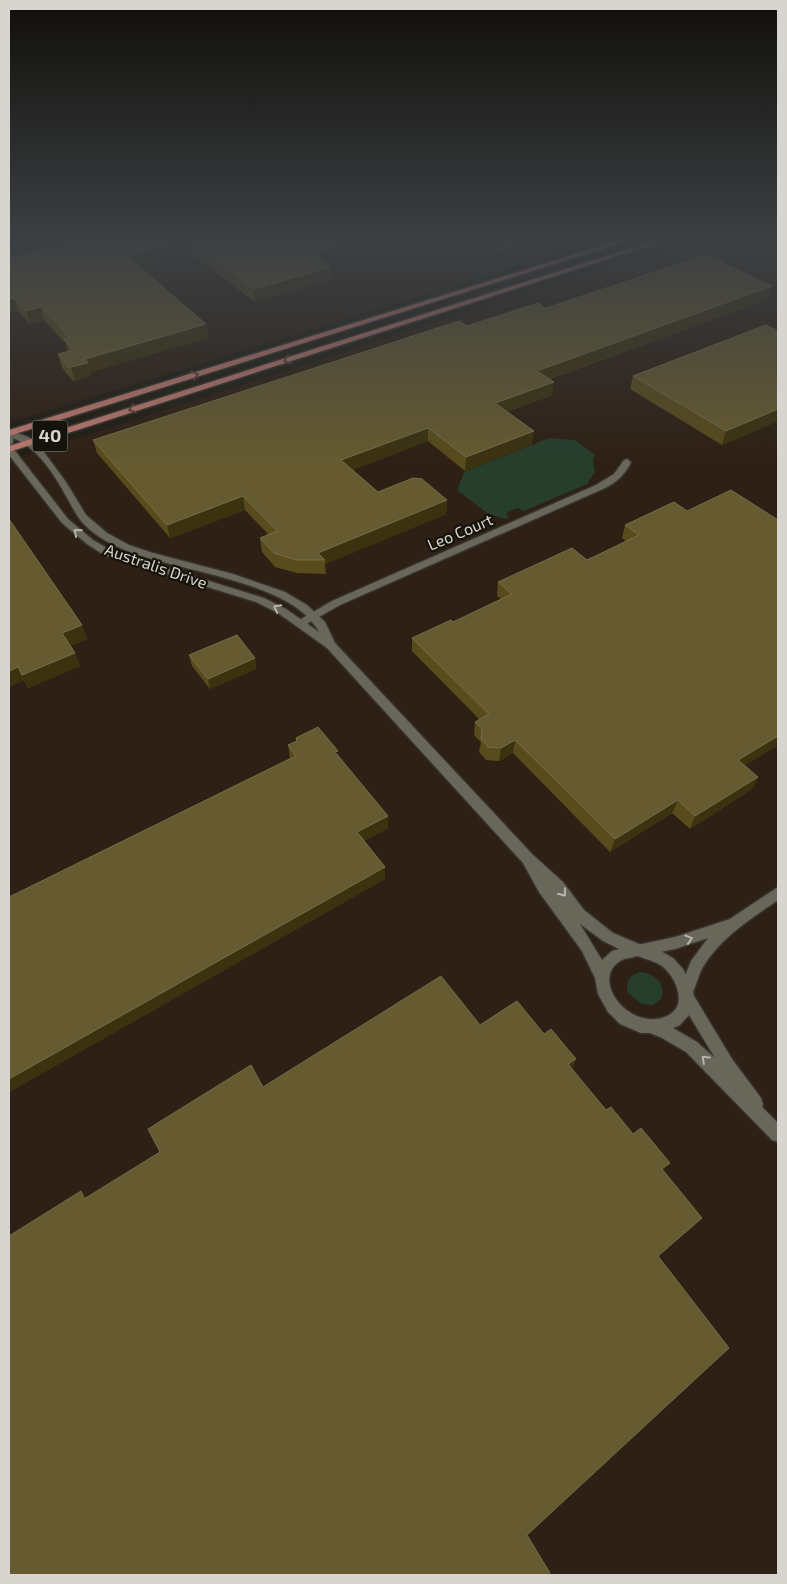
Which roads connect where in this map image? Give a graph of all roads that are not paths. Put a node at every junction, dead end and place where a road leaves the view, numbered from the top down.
1 (394, 313) edge
2 (435, 313) edge
3 (9, 433) edge
4 (30, 442) junction
5 (9, 443) edge
6 (9, 449) edge
7 (627, 462) dead end
8 (312, 616) junction
9 (299, 622) junction
10 (331, 646) junction
11 (528, 859) junction
12 (778, 893) edge
13 (734, 923) junction
14 (639, 950) junction
15 (602, 977) junction
16 (686, 994) junction
17 (652, 1027) junction
18 (764, 1119) junction
19 (778, 1134) edge

3 -> 1 main road, 40
2 -> 4 main road, 40
3 - 4 street
3 - 5 street
4 - 6 main road, 40
4 - 8 street, Australis Drive
9 -> 6 street, Australis Drive
7 - 8 street, Leo Court
8 - 9 street, Leo Court
8 - 10 street, Australis Drive
9 - 10 street, Australis Drive
10 - 11 street, Australis Drive
11 -> 14 street, Australis Drive
11 - 15 street, Australis Drive
12 - 13 street
14 -> 13 street
13 - 16 street
14 - 15 street
14 - 16 street
15 - 17 street
16 - 17 street
16 - 18 street
18 -> 17 street
18 - 19 street

